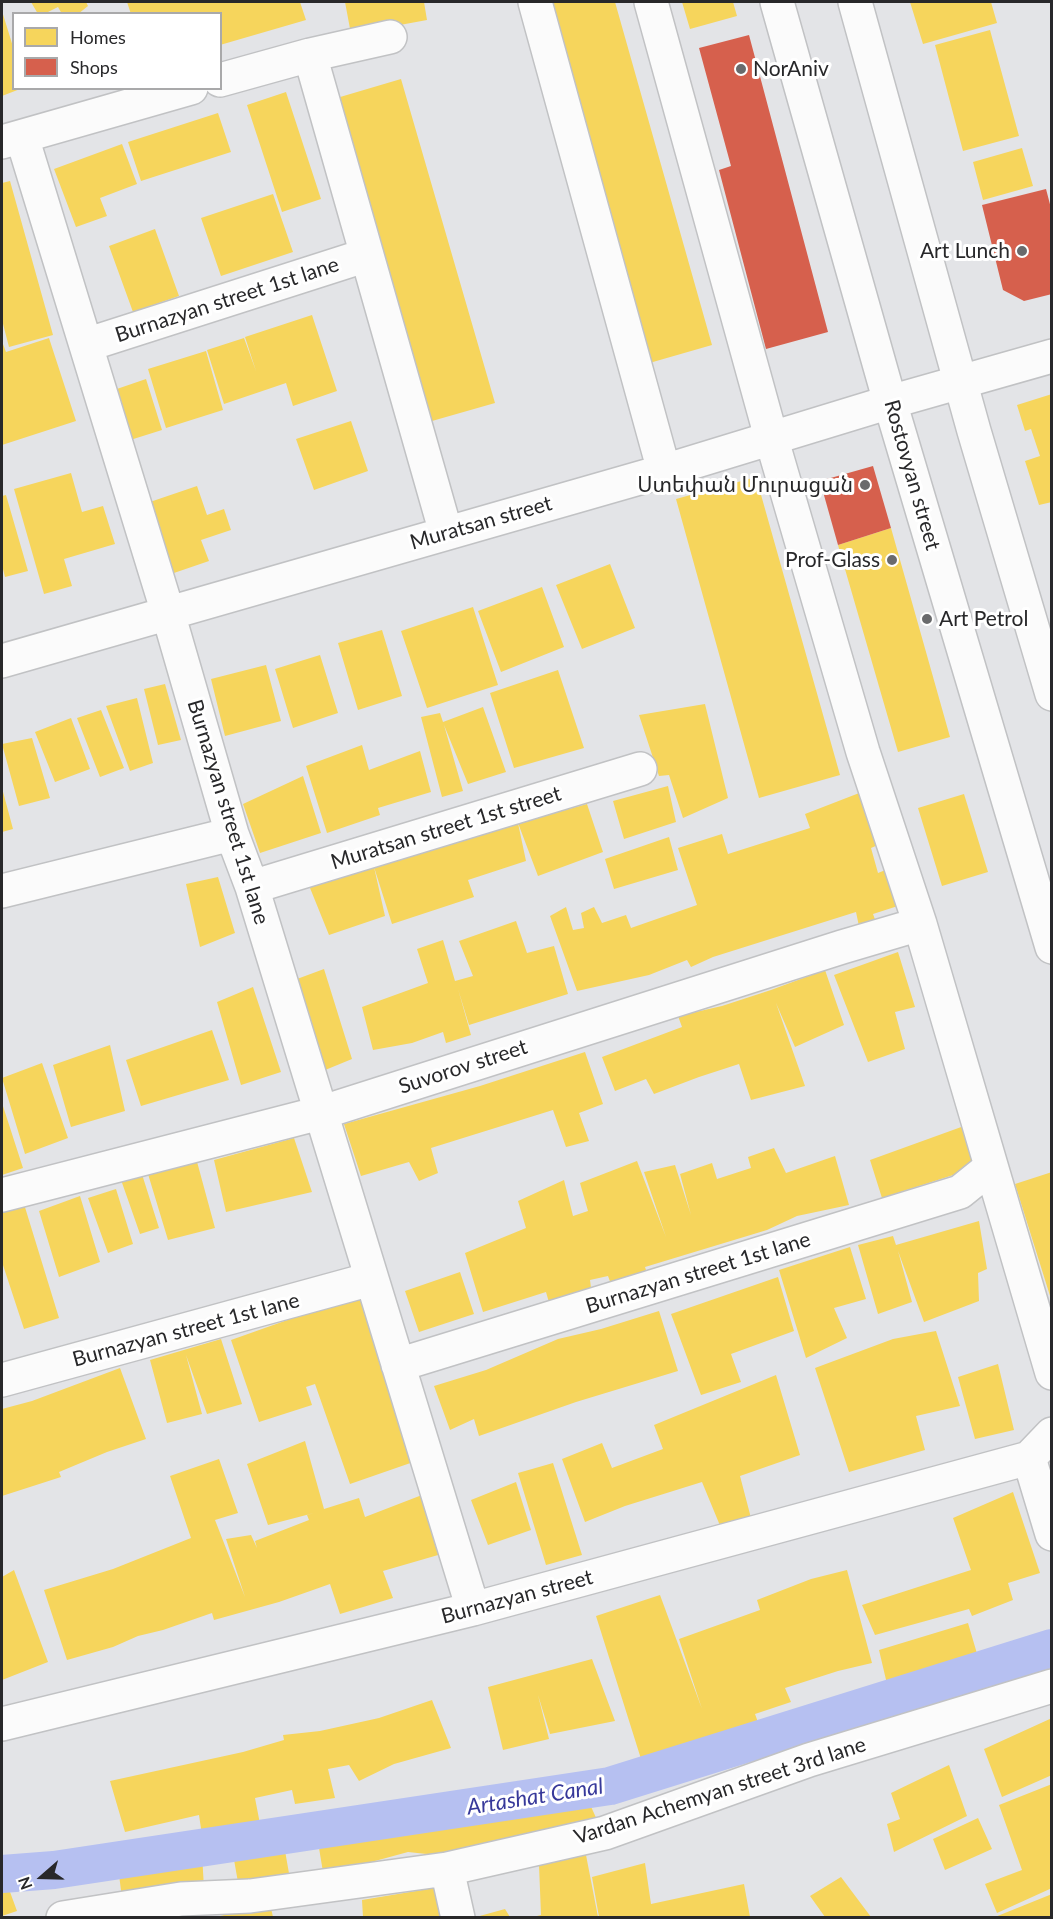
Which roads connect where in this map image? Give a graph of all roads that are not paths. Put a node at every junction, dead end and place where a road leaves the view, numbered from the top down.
1 (535, 2) edge
2 (651, 2) edge
3 (777, 2) edge
4 (855, 2) edge
5 (390, 37) dead end
6 (310, 55) junction
7 (222, 79) edge
8 (184, 90) edge
9 (12, 139) edge
10 (368, 255) junction
11 (86, 345) junction
12 (1052, 356) edge
13 (960, 381) junction
14 (890, 402) junction
15 (771, 437) junction
16 (664, 471) junction
17 (446, 533) junction
18 (168, 613) junction
19 (2, 661) edge
20 (1052, 694) edge
21 (640, 769) dead end
22 (232, 834) junction
23 (252, 887) junction
24 (2, 891) edge
25 (920, 924) junction
26 (1052, 947) edge
27 (320, 1113) junction
28 (991, 1167) junction
29 (2, 1195) edge
30 (371, 1279) junction
31 (398, 1365) junction
32 (1052, 1373) edge
33 (2, 1380) edge
34 (1052, 1434) edge
35 (1029, 1458) junction
36 (1052, 1534) edge
37 (473, 1609) junction
38 (1052, 1686) edge
39 (2, 1724) edge
40 (447, 1869) junction
41 (63, 1917) edge
42 (458, 1917) edge

1 - 16 street
2 - 15 street
3 - 14 street, Rostovyan street
4 - 13 street
5 - 6 street
6 - 7 street
6 - 10 street
8 - 9 street
9 - 11 street, Burnazyan street 1st lane
10 - 11 street, Burnazyan street 1st lane
10 - 17 street
11 - 18 street, Burnazyan street 1st lane
12 - 13 street
13 - 14 street, Muratsan street
13 - 20 street
14 - 15 street, Muratsan street
14 - 26 street, Rostovyan street
15 - 16 street, Muratsan street
15 - 25 street
16 - 17 street, Muratsan street
17 - 18 street, Muratsan street
18 - 19 street, Muratsan street
18 - 22 street, Burnazyan street 1st lane
21 - 23 street, Muratsan street 1st street
22 - 23 street, Burnazyan street 1st lane
22 - 24 street
23 - 27 street, Burnazyan street 1st lane
25 - 27 street, Suvorov street
25 - 28 street
27 - 29 street, Suvorov street
27 - 30 street, Burnazyan street 1st lane
28 - 31 street, Burnazyan street 1st lane
28 - 32 street
30 - 31 street, Burnazyan street 1st lane
30 - 33 street, Burnazyan street 1st lane
31 - 37 street, Burnazyan street 1st lane
34 - 35 street
35 - 36 street
35 - 37 street, Burnazyan street
37 - 39 street, Burnazyan street
38 - 40 street, Vardan Achemyan street 3rd lane
40 - 41 street, Vardan Achemyan street 3rd lane
40 - 42 street

